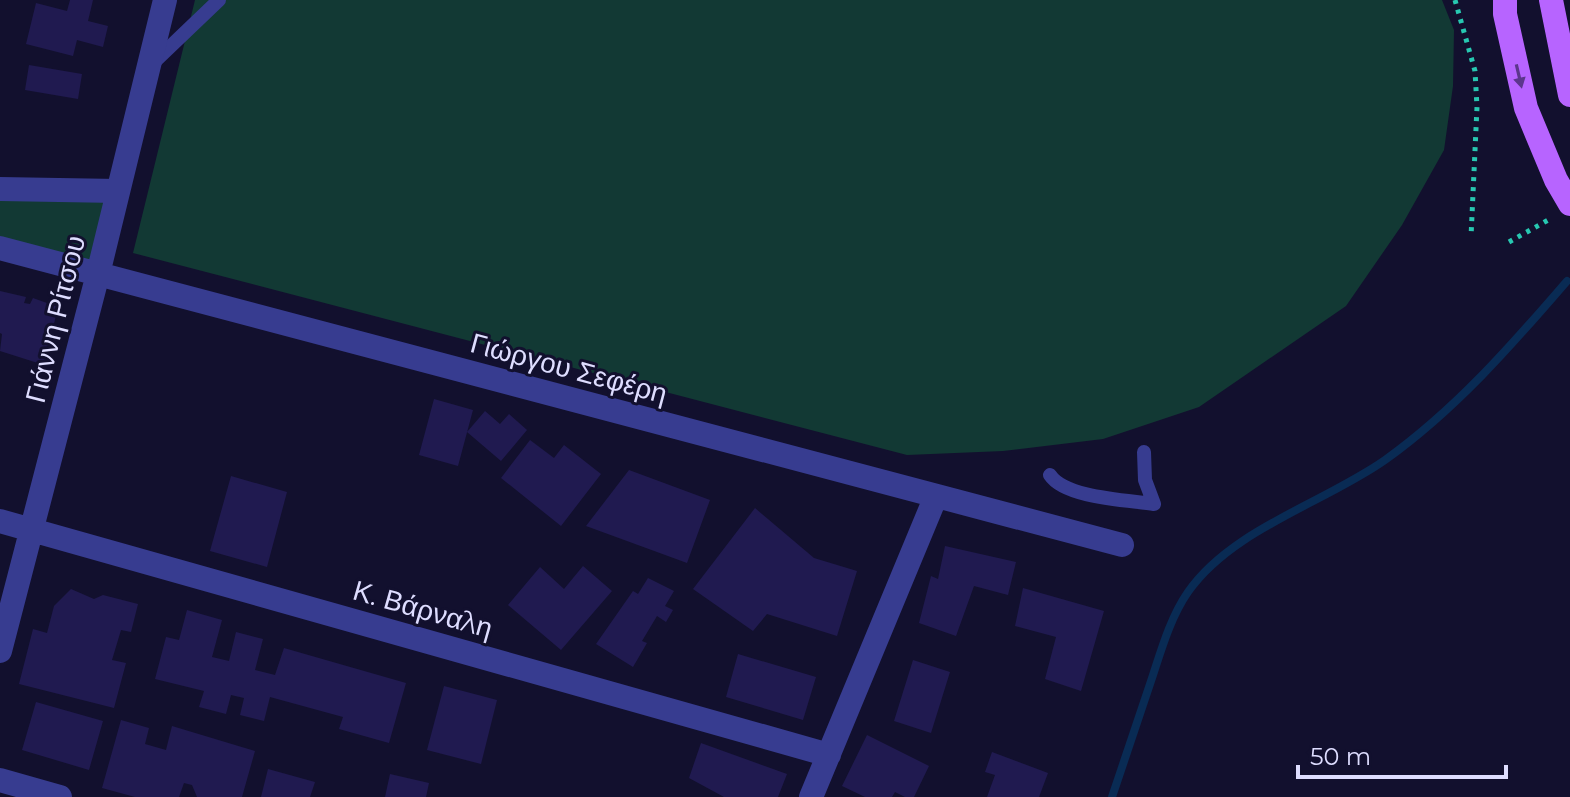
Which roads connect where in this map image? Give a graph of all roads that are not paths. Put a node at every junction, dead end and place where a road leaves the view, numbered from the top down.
1 (165, 0) edge
2 (219, 0) edge
3 (1505, 0) edge
4 (1551, 0) edge
5 (148, 68) junction
6 (1570, 95) edge
7 (0, 189) edge
8 (118, 191) junction
9 (1564, 210) edge
10 (0, 248) edge
11 (98, 274) junction
12 (1144, 452) dead end
13 (1050, 475) dead end
14 (936, 496) junction
15 (0, 521) edge
16 (32, 529) junction
17 (1122, 545) dead end
18 (0, 651) edge
19 (829, 755) junction
20 (0, 780) edge
21 (60, 797) edge
22 (811, 797) edge

1 - 5 street, Γιάννη Ρίτσου
2 - 5 lane
3 -> 9 main road
4 - 6 main road
5 - 8 street, Γιάννη Ρίτσου
7 - 8 street
8 - 11 street, Γιάννη Ρίτσου
10 - 11 street, Γιώργου Σεφέρη
11 - 14 street, Γιώργου Σεφέρη
11 - 16 street, Γιάννη Ρίτσου
12 - 13 lane
14 - 17 street, Γιώργου Σεφέρη
14 - 19 street
15 - 16 street, Κ. Βάρναλη
16 - 18 street, Γιάννη Ρίτσου
16 - 19 street, Κ. Βάρναλη
19 - 22 street
20 - 21 street

